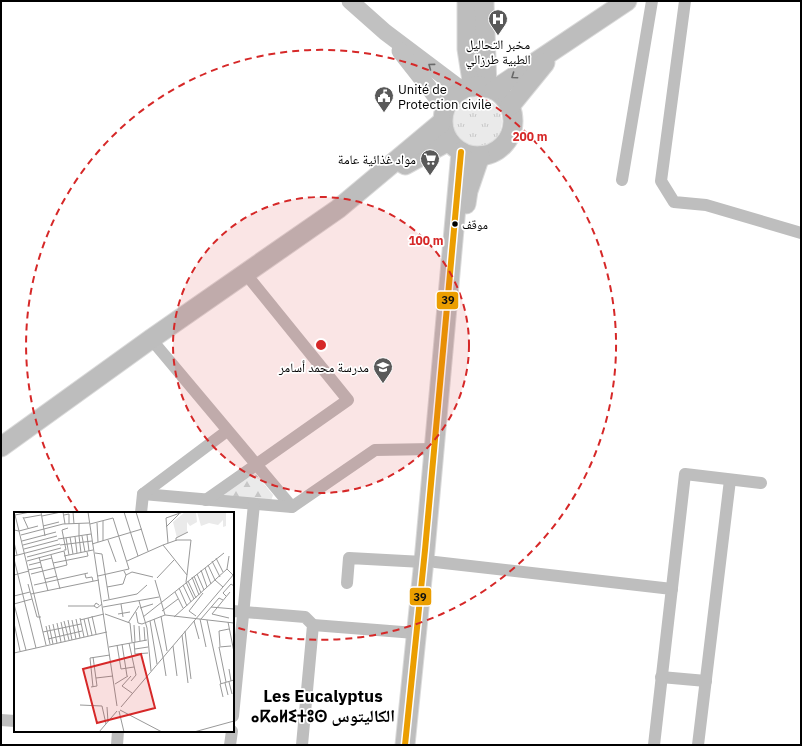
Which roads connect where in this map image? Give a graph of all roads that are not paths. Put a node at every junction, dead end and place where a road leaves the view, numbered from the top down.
1 (350, 1) edge
2 (467, 1) edge
3 (484, 1) edge
4 (627, 1) edge
5 (652, 1) edge
6 (685, 1) edge
7 (385, 32) junction
8 (558, 46) junction
9 (479, 89) junction
10 (510, 106) junction
11 (443, 115) junction
12 (455, 146) junction
13 (480, 156) junction
14 (622, 180) dead end
15 (370, 183) junction
16 (801, 233) edge
17 (245, 273) junction
18 (151, 339) junction
19 (227, 431) junction
20 (1, 447) edge
21 (433, 449) junction
22 (256, 464) junction
23 (730, 480) junction
24 (761, 483) dead end
25 (143, 494) junction
26 (206, 500) junction
27 (254, 504) junction
28 (292, 507) junction
29 (141, 512) edge
30 (429, 562) junction
31 (346, 583) dead end
32 (672, 589) junction
33 (238, 611) edge
34 (313, 626) junction
35 (415, 634) junction
36 (662, 677) junction
37 (706, 681) junction
38 (234, 695) edge
39 (1, 720) edge
40 (14, 722) edge
41 (118, 732) edge
42 (232, 732) edge
43 (117, 745) edge
44 (230, 745) edge
45 (302, 745) edge
46 (405, 745) edge
47 (417, 745) edge
48 (654, 745) edge
49 (698, 745) edge

1 - 7 main road
2 - 9 main road
3 - 9 main road
4 - 8 main road
5 - 14 street
6 - 16 street
9 -> 7 main road
7 - 11 main road
8 -> 9 main road
8 - 10 main road
9 - 10 main road
9 - 11 main road
10 - 13 main road
11 - 12 main road
11 - 15 main road
12 - 13 main road
12 - 15 main road
12 - 21 main road
13 - 30 main road
15 - 17 main road
17 - 18 main road
17 - 22 street
18 - 19 street
18 - 20 main road
19 - 22 street
19 - 25 street
21 - 28 street
21 - 30 main road
22 - 26 street
22 - 28 street
23 - 24 street
23 - 32 street
23 - 37 street
25 - 26 street
25 - 29 street
26 - 27 street
27 - 28 street
27 - 33 street
30 - 31 street
30 - 32 street
30 - 35 main road
30 - 47 main road
32 - 36 street
33 - 34 street
33 - 38 street
34 - 35 street
34 - 45 street
35 - 46 main road
36 - 37 street
36 - 48 street
37 - 49 street
39 - 40 street
41 - 43 street
42 - 44 street

